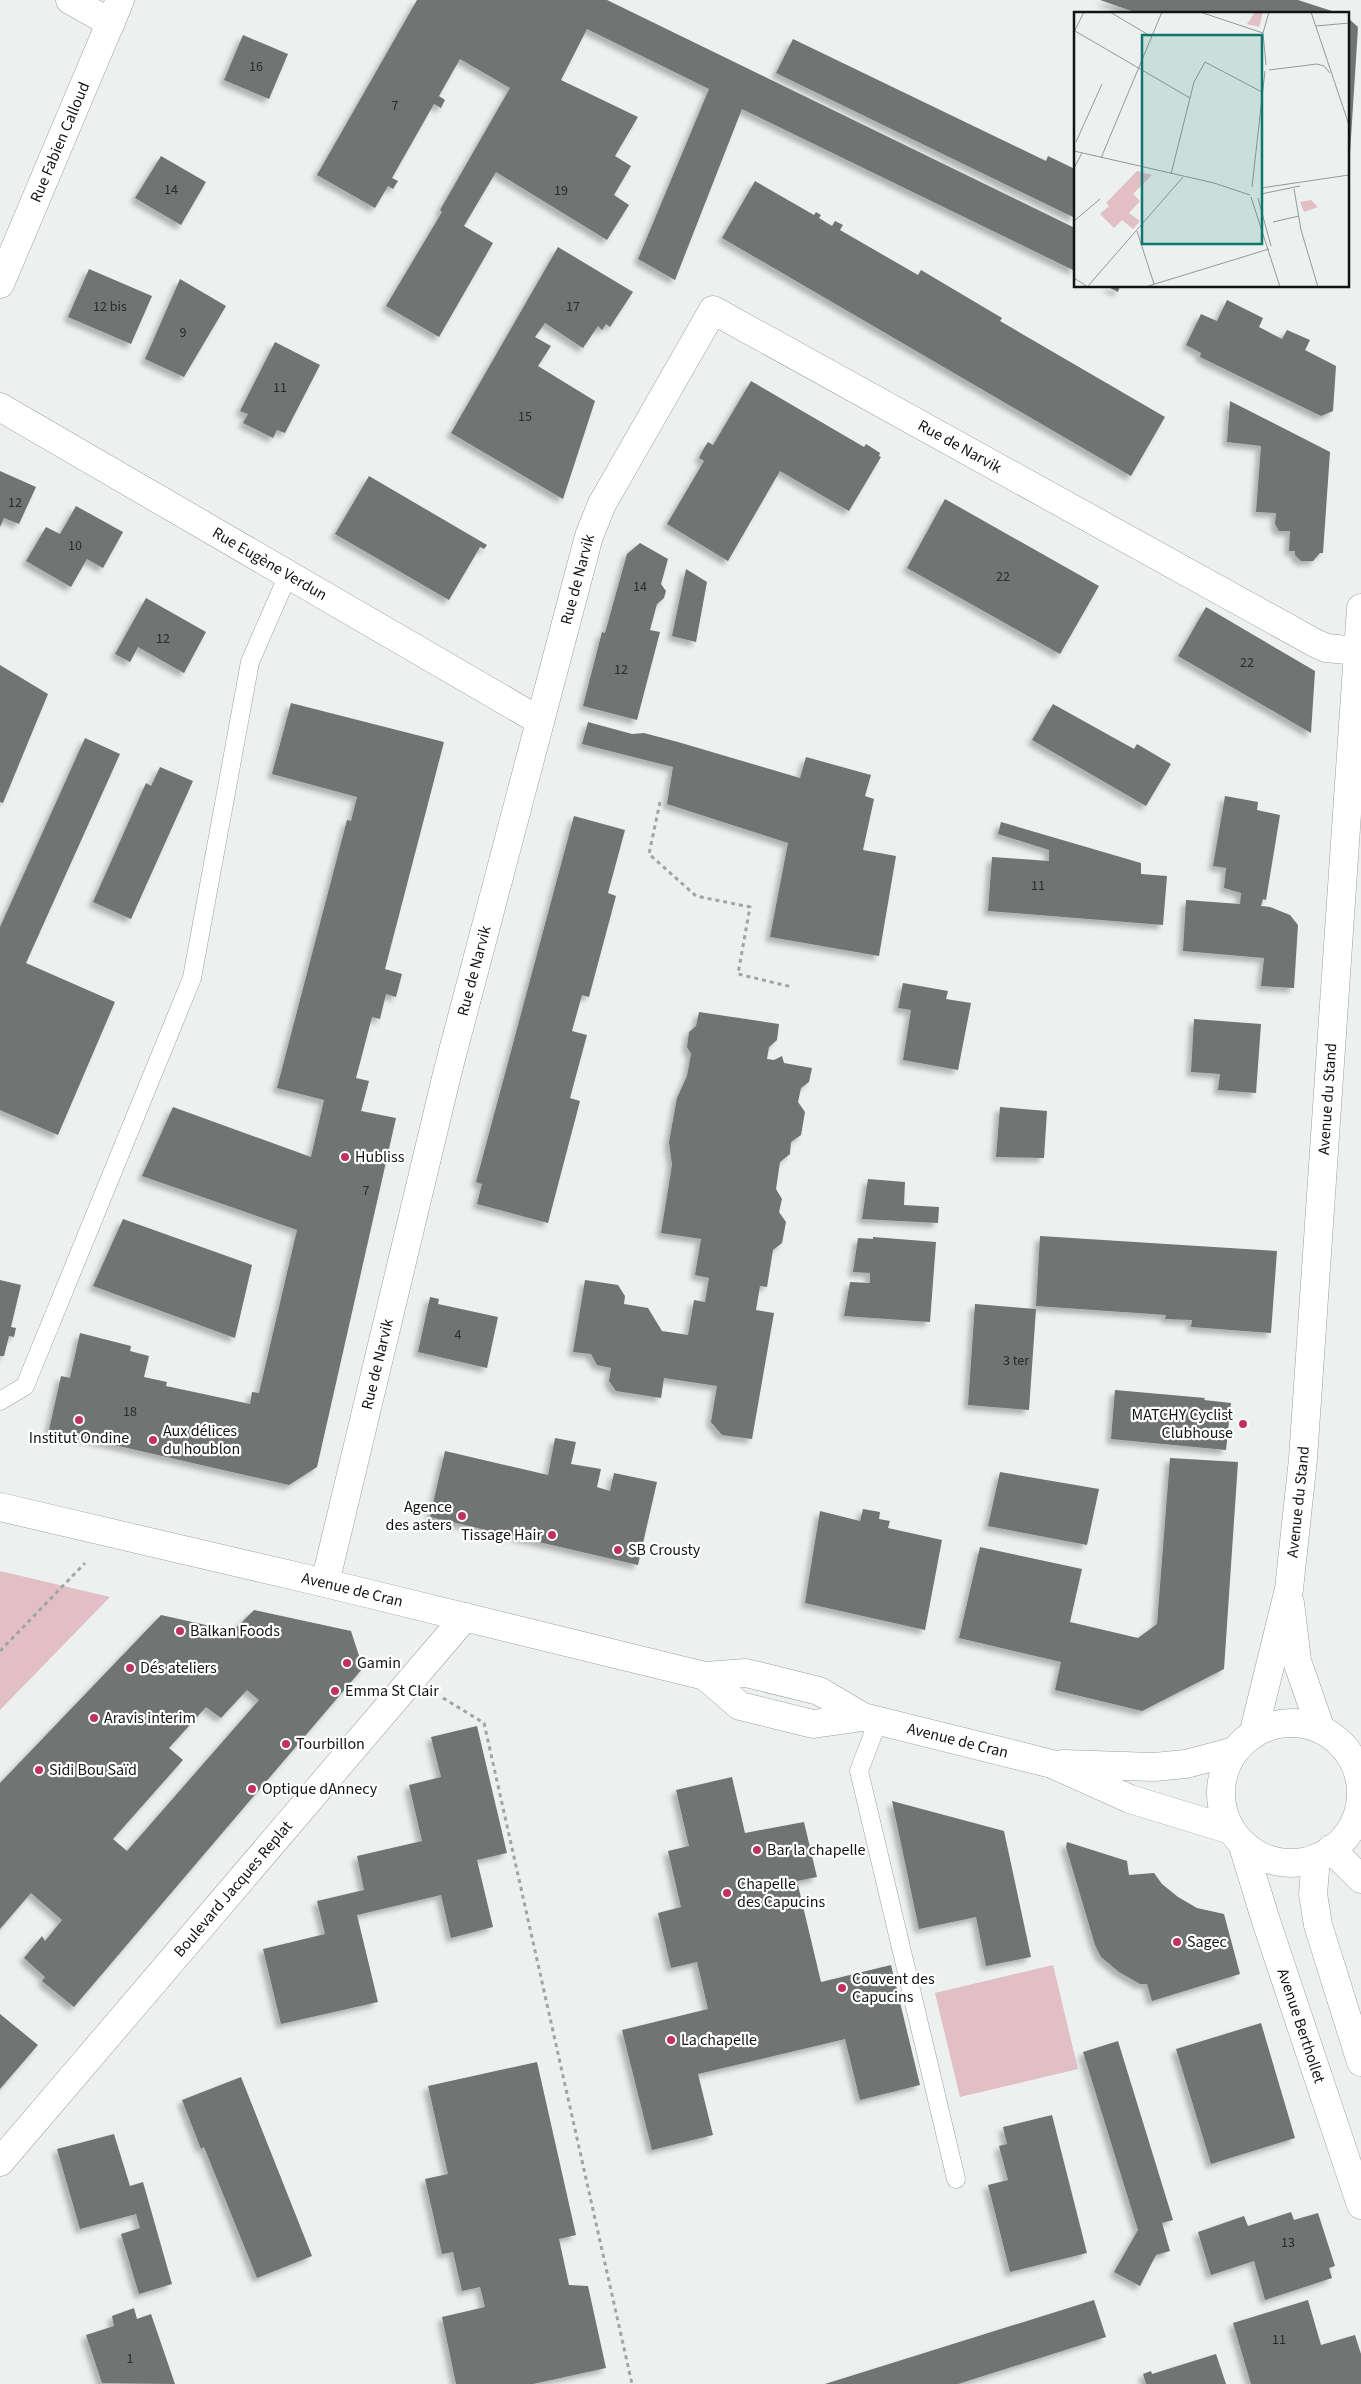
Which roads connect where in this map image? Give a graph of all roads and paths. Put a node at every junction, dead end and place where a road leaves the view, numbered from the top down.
1 (70, 0) edge
2 (116, 12) edge
3 (0, 284) edge
4 (0, 407) edge
5 (288, 575) junction
6 (1361, 608) edge
7 (1358, 651) junction
8 (540, 721) junction
9 (660, 802) dead end
10 (792, 987) dead end
11 (0, 1400) edge
12 (0, 1507) edge
13 (114, 1533) junction
14 (325, 1583) junction
15 (1289, 1589) junction
16 (465, 1617) junction
17 (0, 1651) edge
18 (412, 1680) junction
19 (870, 1719) junction
20 (1321, 1730) junction
21 (1244, 1743) junction
22 (1354, 1751) edge
23 (1052, 1764) junction
24 (1359, 1814) edge
25 (1237, 1838) junction
26 (1324, 1854) junction
27 (1361, 1879) edge
28 (1361, 2062) edge
29 (0, 2162) edge
30 (956, 2179) dead end
31 (1361, 2205) edge
32 (632, 2384) edge

1 - 2 street
2 - 3 street, Rue Fabien Calloud
4 - 5 street, Rue Eugène Verdun
5 - 8 street, Rue Eugène Verdun
5 - 11 lane
6 - 7 street, Avenue du Stand
7 - 8 street, Rue de Narvik
7 - 15 street, Avenue du Stand
8 - 14 street, Rue de Narvik
9 - 10 path
12 - 13 street, Avenue de Cran
13 - 14 street, Avenue de Cran
13 - 17 path
14 - 16 street, Avenue de Cran
15 - 20 street, Avenue du Stand
15 - 21 street, Avenue du Stand
16 - 18 street, Boulevard Jacques Replat
16 - 19 street, Avenue de Cran
18 - 29 street, Boulevard Jacques Replat
18 - 32 path
19 - 23 street, Avenue de Cran
19 - 30 lane
20 - 21 street
20 - 22 street
21 - 23 street, Avenue de Cran
21 - 25 street
22 - 24 street
23 - 25 street, Avenue de Cran
24 - 26 street
25 - 26 street
25 - 31 street, Avenue Berthollet
26 - 27 street
26 - 28 street

